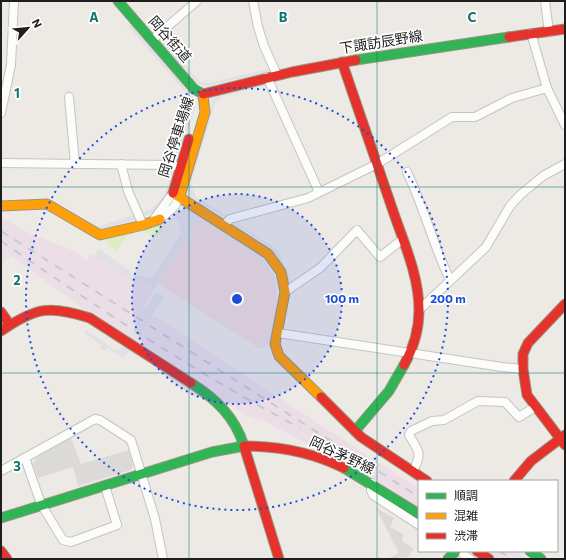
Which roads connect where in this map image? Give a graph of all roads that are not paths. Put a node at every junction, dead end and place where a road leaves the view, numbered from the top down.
1 (14, 1) edge
2 (118, 1) edge
3 (197, 1) edge
4 (253, 1) edge
5 (545, 1) edge
6 (565, 29) edge
7 (549, 32) junction
8 (531, 33) junction
9 (152, 40) junction
10 (342, 62) junction
11 (278, 75) junction
12 (267, 77) junction
13 (547, 88) junction
14 (203, 94) junction
15 (69, 97) dead end
16 (1, 113) edge
17 (565, 125) edge
18 (1, 163) edge
19 (74, 164) junction
20 (122, 164) junction
21 (377, 164) junction
22 (565, 164) edge
23 (180, 167) junction
24 (407, 172) dead end
25 (319, 192) junction
26 (176, 194) junction
27 (1, 206) edge
28 (156, 220) joint
29 (143, 225) junction
30 (224, 225) junction
31 (403, 239) junction
32 (450, 280) junction
33 (285, 292) junction
34 (565, 304) edge
35 (419, 310) junction
36 (1, 312) edge
37 (10, 325) junction
38 (1, 331) edge
39 (278, 333) junction
40 (410, 353) junction
41 (523, 369) junction
42 (535, 407) junction
43 (355, 431) junction
44 (563, 439) edge
45 (244, 446) junction
46 (26, 458) junction
47 (1, 471) edge
48 (414, 472) junction
49 (142, 474) junction
50 (426, 480) edge
51 (515, 480) edge
52 (372, 484) junction
53 (105, 486) junction
54 (41, 504) junction
55 (418, 513) edge
56 (1, 518) edge
57 (418, 524) edge
58 (1, 551) edge
59 (479, 552) edge
60 (531, 552) edge
61 (459, 553) edge
62 (7, 559) edge
63 (162, 559) edge
64 (279, 559) edge
65 (448, 559) edge
66 (470, 559) edge
67 (489, 559) edge
68 (541, 559) edge

1 - 16 street
2 - 9 street, 岡谷街道
3 - 9 street
4 - 11 street
5 - 7 street
6 - 7 street, 下諏訪辰野線
7 - 8 street, 下諏訪辰野線
8 - 10 street, 下諏訪辰野線
8 - 13 street
9 - 14 street, 岡谷街道
10 - 11 street, 下諏訪辰野線
10 - 21 street
11 - 12 street, 下諏訪辰野線
12 - 14 street, 下諏訪辰野線
12 - 25 street
13 - 17 street
13 - 21 street
14 - 23 street, 岡谷停車場線
14 - 26 street, 岡谷停車場線
15 - 19 street
18 - 19 street
19 - 20 street
20 - 23 street
20 - 29 street
21 - 25 street
21 - 31 street
22 - 32 street
23 - 26 street, 岡谷停車場線
24 - 32 street
25 - 30 street
26 - 28 street
26 - 30 street
27 - 29 street
28 - 29 street
30 - 33 street
31 - 33 street
31 - 35 street
32 - 35 street
33 - 39 street
34 - 41 street
35 - 40 street
36 - 37 street
37 - 38 street
37 - 45 street
39 - 40 street
39 - 43 street
40 - 41 street
40 - 43 street
41 - 42 street
42 - 44 street
42 - 48 street
43 - 48 street
44 - 51 street
45 - 49 street, 岡谷茅野線
45 - 52 street, 岡谷茅野線
45 - 64 street
46 - 47 street
46 - 49 street
46 - 54 street
48 - 50 street
49 - 53 street, 岡谷茅野線
49 - 63 street
52 - 55 street, 岡谷茅野線
52 - 57 street
53 - 54 street, 岡谷茅野線
53 - 54 street
54 - 56 street, 岡谷茅野線
58 - 62 street
59 - 67 street
60 - 68 street
61 - 65 street
61 - 66 street

